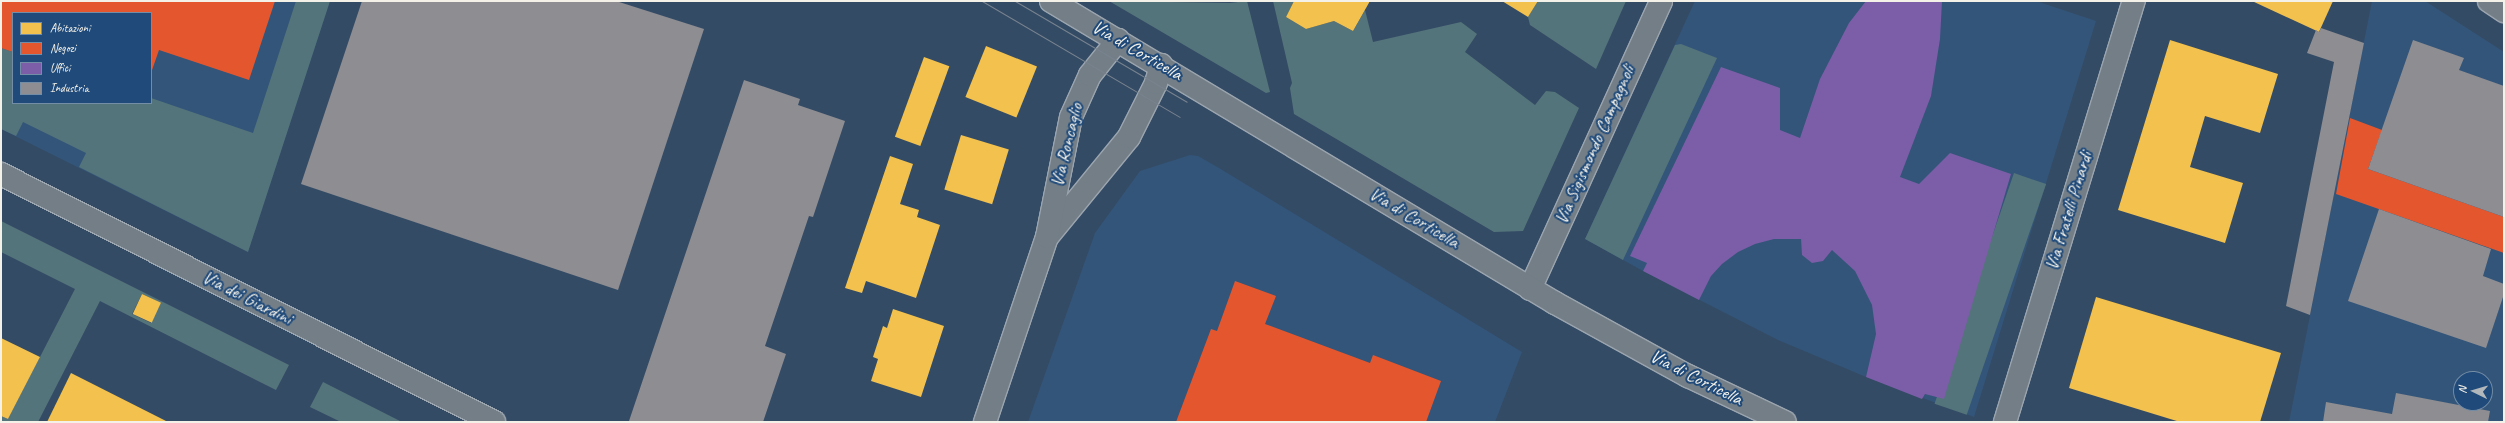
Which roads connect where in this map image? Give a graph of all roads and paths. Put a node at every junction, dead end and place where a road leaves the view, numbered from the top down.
1 (1050, 1) edge
2 (1661, 1) edge
3 (2134, 1) edge
4 (2489, 1) edge
5 (2504, 11) edge
6 (1118, 40) junction
7 (1161, 65) junction
8 (1, 174) edge
9 (1047, 236) junction
10 (1530, 289) junction
11 (494, 422) edge
12 (985, 422) edge
13 (1785, 422) edge
14 (2005, 422) edge

1 - 6 street, Via di Corticella
2 - 10 street, Via Sigismondo Campagnoli
3 - 14 street, Via Fratelli Pinardi
4 - 5 street
6 - 7 street, Via di Corticella
6 - 9 street, Via Roncaglio
7 - 9 street, Via Roncaglio
7 - 10 street, Via di Corticella
8 - 11 street, Via dei Giardini
9 - 12 street, Via Roncaglio
10 - 13 street, Via di Corticella

